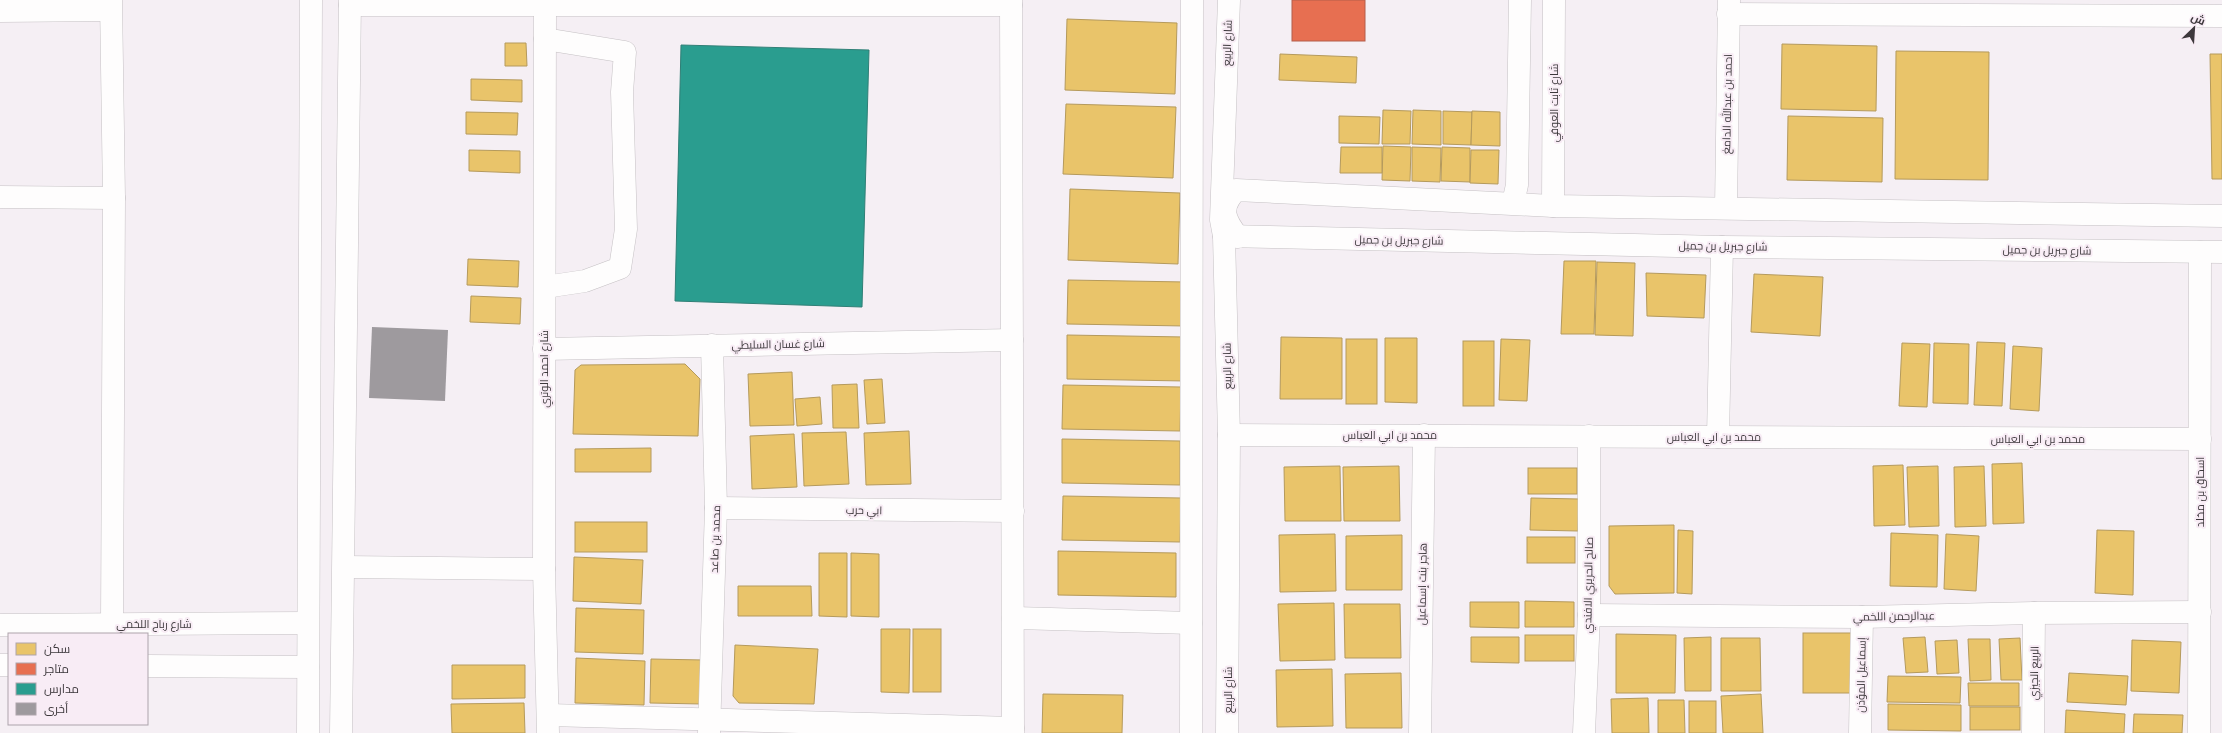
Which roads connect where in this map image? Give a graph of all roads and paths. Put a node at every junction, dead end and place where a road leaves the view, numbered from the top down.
1 (311, 0) edge
2 (1192, 0) edge
3 (1229, 0) edge
4 (1520, 0) edge
5 (1554, 0) edge
6 (1012, 2) edge
7 (350, 3) edge
8 (110, 5) edge
9 (545, 5) junction
10 (1728, 7) edge
11 (1891, 8) edge
12 (0, 11) edge
13 (2214, 11) edge
14 (545, 39) junction
15 (1554, 184) junction
16 (1515, 194) junction
17 (0, 197) edge
18 (114, 198) junction
19 (1554, 206) junction
20 (1726, 208) junction
21 (2222, 216) edge
22 (1231, 237) junction
23 (1722, 247) junction
24 (2200, 252) junction
25 (2222, 252) edge
26 (544, 286) junction
27 (1012, 340) junction
28 (712, 345) junction
29 (544, 348) junction
30 (1229, 434) junction
31 (1424, 436) junction
32 (1589, 436) junction
33 (1718, 437) junction
34 (2200, 439) junction
35 (716, 508) junction
36 (1013, 511) junction
37 (344, 567) junction
38 (544, 569) junction
39 (2200, 612) junction
40 (2034, 613) junction
41 (1589, 615) junction
42 (1862, 617) junction
43 (1013, 618) junction
44 (308, 623) junction
45 (1191, 623) junction
46 (0, 624) edge
47 (112, 624) junction
48 (148, 666) edge
49 (308, 667) junction
50 (548, 724) edge
51 (709, 726) edge
52 (846, 729) edge
53 (1013, 730) edge
54 (308, 733) edge
55 (341, 733) edge
56 (1191, 733) edge
57 (1228, 733) edge
58 (1420, 733) edge
59 (1584, 733) edge
60 (1860, 733) edge
61 (2033, 733) edge
62 (2199, 733) edge

1 - 44 street
2 - 45 street
3 - 22 street, شارع الربيع
4 - 16 street
5 - 15 street, شارع ثابت العوفي
6 - 9 street
6 - 27 street
7 - 9 street
7 - 37 street
8 - 12 street
8 - 18 street
9 - 14 street, شارع احمد الوتري
10 - 11 street
10 - 20 street, احمد بن عبدالله الدامغ
11 - 13 street
14 - 26 street, شارع احمد الوتري
14 - 26 street
15 - 16 street
15 - 19 street, شارع ثابت العوفي
16 - 19 street
16 - 22 street
17 - 18 street
18 - 47 street
19 - 20 street
20 - 21 street
22 - 23 street, شارع جبريل بن جميل
22 - 30 street, شارع الربيع
23 - 24 street, شارع جبريل بن جميل
23 - 33 street
24 - 25 street, شارع جبريل بن جميل
24 - 34 street, اسحاق بن مخلد
26 - 29 street, شارع احمد الوتري
27 - 28 street, شارع غسان السليطي
27 - 36 street
28 - 29 street, شارع غسان السليطي
28 - 35 street, محمد بن صاعد
29 - 38 street, شارع احمد الوتري
30 - 31 street, محمد بن ابي العباس
30 - 57 street, شارع الربيع
31 - 32 street, محمد بن ابي العباس
31 - 58 street, هاجر بنت إسماعيل
32 - 33 street, محمد بن ابي العباس
32 - 41 street, صالح الحريري الافندي
33 - 34 street, محمد بن ابي العباس
34 - 39 street, اسحاق بن مخلد
35 - 36 street, ابي حرب
35 - 51 street, محمد بن صاعد
36 - 43 street
37 - 38 street
37 - 55 street
38 - 50 street, شارع احمد الوتري
39 - 40 street, عبدالرحمن اللخمي
39 - 62 street, اسحاق بن مخلد
40 - 42 street, عبدالرحمن اللخمي
40 - 61 street, الربيع الجيزي
41 - 42 street, عبدالرحمن اللخمي
41 - 59 street, صالح الحريري الافندي
42 - 60 street, إسماعيل المؤذن
43 - 45 street
43 - 53 street
44 - 47 street, شارع رباح اللخمي
44 - 49 street
45 - 56 street
46 - 47 street, شارع رباح اللخمي
48 - 49 street
49 - 54 street
50 - 51 street
51 - 52 street
52 - 53 street

